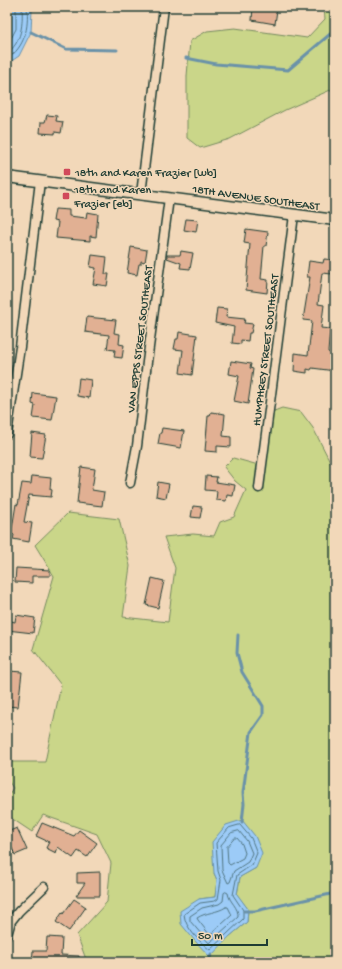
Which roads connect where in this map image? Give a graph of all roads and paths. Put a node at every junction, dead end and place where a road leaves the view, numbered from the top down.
1 (164, 7) edge
2 (7, 177) edge
3 (40, 180) junction
4 (141, 194) junction
5 (170, 198) junction
6 (294, 215) junction
7 (335, 220) edge
8 (7, 434) edge
9 (130, 483) dead end
10 (259, 488) dead end
11 (44, 888) dead end
12 (9, 920) edge
13 (7, 935) edge

1 - 4 street
2 - 3 street, 18TH AVENUE SOUTHEAST
3 - 4 street, 18TH AVENUE SOUTHEAST
3 - 8 street
4 - 5 street, 18TH AVENUE SOUTHEAST
5 - 6 street, 18TH AVENUE SOUTHEAST
5 - 9 street, VAN EPPS STREET SOUTHEAST
6 - 7 street, 18TH AVENUE SOUTHEAST
6 - 10 street, HUMPHREY STREET SOUTHEAST
11 - 12 street
12 - 13 street

